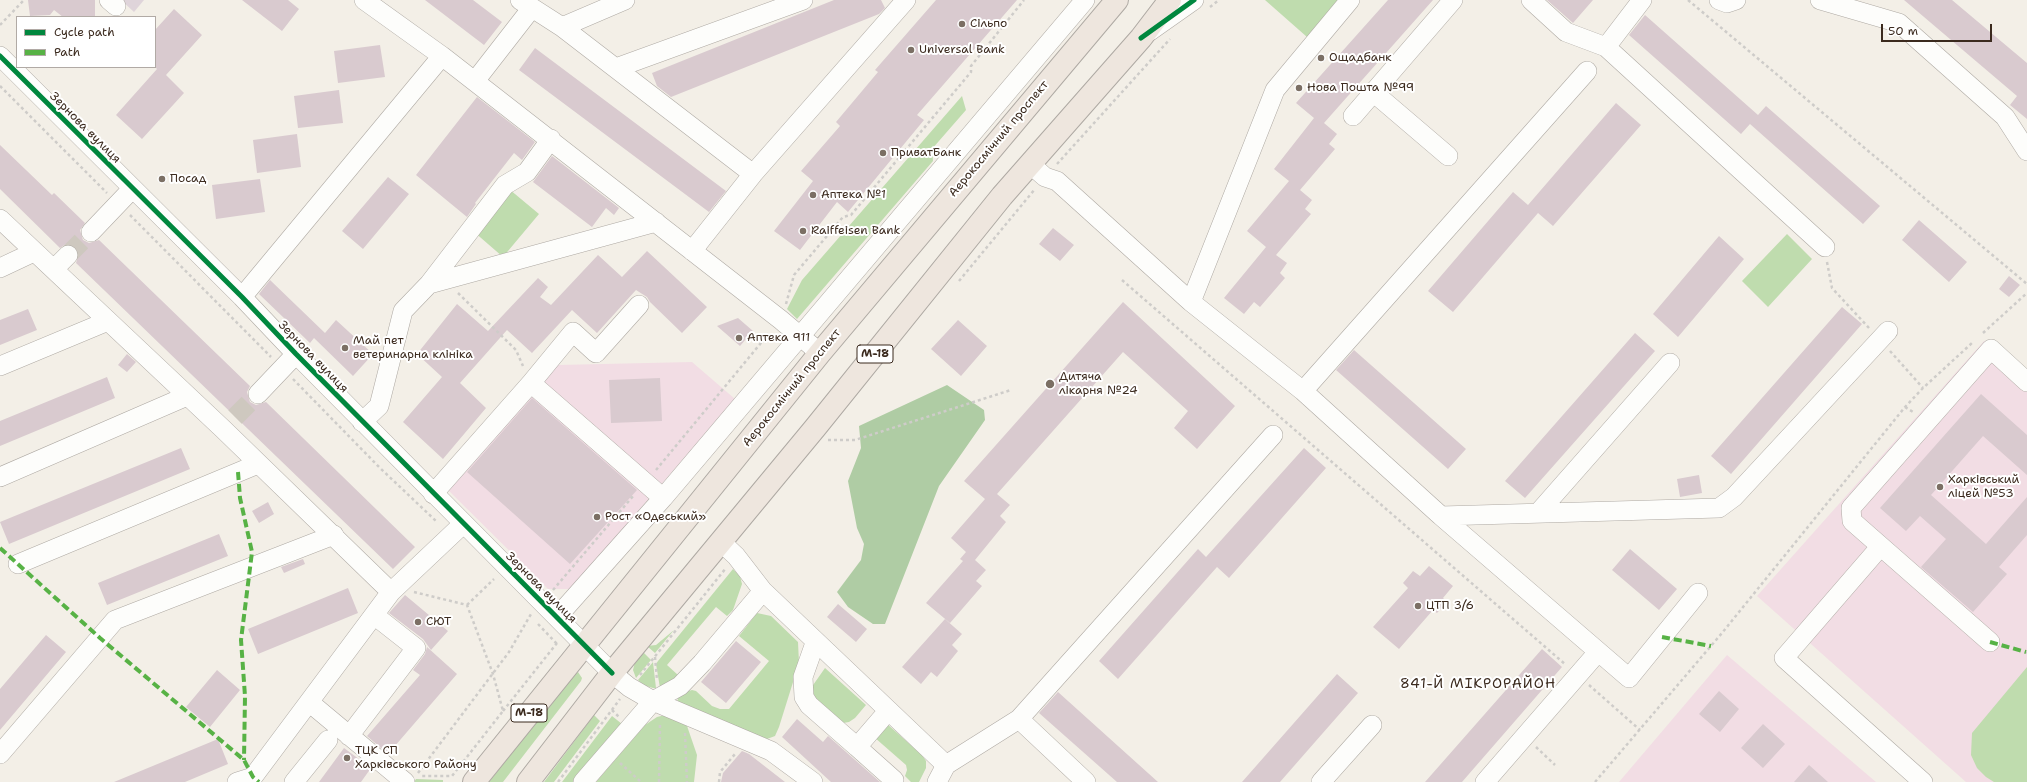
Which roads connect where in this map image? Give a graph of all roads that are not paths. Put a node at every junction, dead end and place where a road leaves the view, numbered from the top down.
1 (364, 0) edge
2 (625, 0) edge
3 (804, 0) edge
4 (906, 0) edge
5 (1085, 0) edge
6 (1117, 0) edge
7 (1170, 0) edge
8 (1350, 0) edge
9 (1454, 0) edge
10 (1531, 0) edge
11 (1642, 0) edge
12 (1719, 0) edge
13 (1736, 0) edge
14 (1820, 0) edge
15 (526, 4) edge
16 (1201, 4) edge
17 (562, 26) junction
18 (1141, 38) junction
19 (1606, 46) junction
20 (0, 56) edge
21 (442, 56) junction
22 (616, 68) junction
23 (1587, 71) dead end
24 (475, 81) junction
25 (1373, 92) junction
26 (1353, 116) dead end
27 (551, 139) junction
28 (2027, 151) edge
29 (1448, 156) dead end
30 (1037, 170) junction
31 (753, 174) junction
32 (132, 189) junction
33 (0, 218) edge
34 (656, 222) junction
35 (91, 232) tunnel mouth
36 (1825, 247) road end
37 (692, 251) junction
38 (34, 252) junction
39 (68, 256) tunnel mouth
40 (0, 268) edge
41 (54, 269) junction
42 (437, 282) junction
43 (242, 297) junction
44 (1191, 302) junction
45 (639, 305) dead end
46 (108, 321) junction
47 (800, 336) junction
48 (1884, 336) road end
49 (820, 353) junction
50 (296, 354) junction
51 (1670, 363) dead end
52 (0, 366) edge
53 (2027, 382) edge
54 (531, 383) junction
55 (1303, 390) junction
56 (258, 394) tunnel mouth
57 (187, 396) junction
58 (362, 422) junction
59 (1273, 436) dead end
60 (258, 464) junction
61 (0, 477) edge
62 (433, 494) junction
63 (663, 498) junction
64 (1538, 513) junction
65 (1441, 516) junction
66 (462, 524) junction
67 (334, 535) junction
68 (720, 541) junction
69 (1880, 547) junction
70 (18, 564) dead end
71 (394, 589) junction
72 (763, 591) junction
73 (1698, 593) dead end
74 (374, 615) junction
75 (563, 623) junction
76 (1990, 642) dead end
77 (815, 643) junction
78 (584, 645) junction
79 (1598, 652) junction
80 (612, 673) junction
81 (653, 701) junction
82 (309, 702) junction
83 (888, 711) junction
84 (1019, 719) junction
85 (1372, 724) dead end
86 (350, 736) junction
87 (328, 740) dead end
88 (857, 747) junction
89 (0, 754) edge
90 (946, 765) junction
91 (894, 780) dead end
92 (237, 782) edge
93 (294, 782) edge
94 (405, 782) edge
95 (474, 782) edge
96 (528, 782) edge
97 (582, 782) edge
98 (813, 782) edge
99 (937, 782) edge
100 (1086, 782) edge
101 (1321, 782) edge
102 (1485, 782) edge
103 (1923, 782) edge

1 - 21 street
2 - 17 street
3 - 22 street
4 - 31 street
5 - 47 street
6 - 49 main road, Аерокосмічний проспект / М-18
7 - 18 main road, М-18
8 - 44 street
9 - 25 street
10 - 19 street
11 - 19 street
12 - 13 street
14 - 28 street
15 - 17 street
15 - 24 street
16 - 18 street
17 - 22 street
18 - 30 main road, М-18
19 - 36 street
20 - 32 street, Зернова вулиця
21 - 24 street
21 - 43 street
22 - 31 street
23 - 55 street
24 - 27 street
25 - 26 street
25 - 29 street
27 - 34 street
27 - 42 street
30 - 44 street
30 - 68 main road, М-18
31 - 37 street
32 - 35 street
32 - 43 street, Зернова вулиця
33 - 38 street
34 - 37 street
34 - 42 street
37 - 47 street
38 - 40 street
38 - 41 street
39 - 41 street
41 - 46 street
42 - 58 street
43 - 50 street, Зернова вулиця
44 - 55 street
45 - 54 street
46 - 52 street
46 - 57 street
47 - 49 street
47 - 63 street
48 - 64 street
49 - 78 main road, Аерокосмічний проспект / М-18
50 - 56 street
50 - 58 street, Зернова вулиця
51 - 64 street
53 - 69 street
54 - 62 street
54 - 63 street
55 - 65 street
57 - 60 street
57 - 61 street
58 - 62 street, Зернова вулиця
59 - 84 street
60 - 67 street
60 - 70 street
62 - 66 street, Зернова вулиця
63 - 75 street
64 - 65 street
65 - 79 street
66 - 71 street
66 - 75 street, Зернова вулиця
67 - 71 street
67 - 89 street
68 - 72 street
68 - 80 main road, М-18
69 - 76 street
69 - 103 street
71 - 74 street
72 - 77 street
72 - 81 street
73 - 79 street
74 - 82 street
74 - 86 street
75 - 78 street, Зернова вулиця
77 - 83 street
77 - 88 street
78 - 80 street, Зернова вулиця
78 - 95 main road, Аерокосмічний проспект / М-18
79 - 102 street
80 - 81 street, Зернова вулиця
80 - 96 main road, М-18
81 - 97 street
81 - 98 street, Зернова вулиця
82 - 86 street
82 - 92 street
83 - 88 street
83 - 90 street
84 - 90 street
84 - 100 street
85 - 101 street
86 - 94 street
87 - 93 street
88 - 91 street
90 - 99 street

